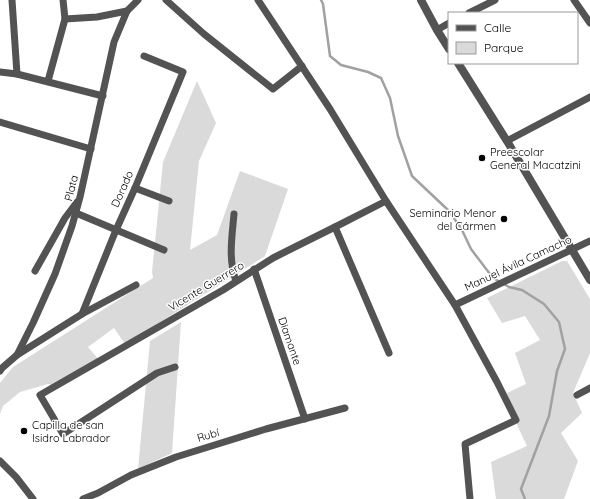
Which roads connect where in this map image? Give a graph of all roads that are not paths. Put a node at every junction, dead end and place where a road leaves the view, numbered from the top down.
1 (12, 0) edge
2 (63, 0) edge
3 (138, 0) edge
4 (166, 0) edge
5 (258, 0) edge
6 (421, 0) edge
7 (495, 0) edge
8 (574, 0) edge
9 (127, 11) junction
10 (471, 12) edge
11 (65, 19) junction
12 (590, 23) edge
13 (448, 24) edge
14 (437, 30) junction
15 (448, 47) edge
16 (144, 56) dead end
17 (459, 64) edge
18 (302, 66) junction
19 (0, 72) edge
20 (17, 74) junction
21 (48, 81) junction
22 (103, 96) junction
23 (590, 97) edge
24 (0, 122) edge
25 (507, 141) junction
26 (90, 149) junction
27 (135, 188) junction
28 (80, 197) junction
29 (386, 200) junction
30 (169, 201) dead end
31 (76, 213) junction
32 (234, 214) dead end
33 (335, 227) junction
34 (116, 230) junction
35 (590, 241) edge
36 (572, 249) junction
37 (164, 250) dead end
38 (254, 269) junction
39 (35, 271) dead end
40 (590, 280) edge
41 (236, 281) junction
42 (136, 286) dead end
43 (455, 305) junction
44 (82, 314) junction
45 (389, 353) dead end
46 (17, 355) junction
47 (175, 367) dead end
48 (0, 371) edge
49 (590, 388) edge
50 (577, 395) dead end
51 (345, 408) dead end
52 (305, 419) junction
53 (0, 461) edge
54 (33, 499) edge
55 (83, 499) edge
56 (470, 499) edge

1 - 20 street
2 - 11 street
3 - 9 street, Plata
4 - 18 street
5 - 18 street
6 - 14 street
7 - 10 street
8 - 12 street
9 - 11 street
9 - 22 street, Plata
11 - 21 street
13 - 14 street
14 - 15 street
16 - 27 street, Dorado
17 - 25 street
18 - 29 street
19 - 20 street
20 - 21 street
21 - 22 street
22 - 26 street, Plata
23 - 25 street
24 - 26 street
25 - 36 street
26 - 28 street, Plata
27 - 30 street
27 - 34 street, Dorado
28 - 31 street, Plata
28 - 39 street
29 - 33 street, Vicente Guerrero
29 - 43 street
31 - 34 street
31 - 46 street, Plata
32 - 41 street
33 - 38 street, Vicente Guerrero
33 - 45 street
34 - 37 street
34 - 44 street, Dorado
35 - 36 street, Manuel Ávila Camacho
36 - 40 street
36 - 43 street, Manuel Ávila Camacho
38 - 41 street, Vicente Guerrero
38 - 52 street, Diamante
41 - 47 street, Vicente Guerrero
42 - 44 street
43 - 56 street
44 - 46 street
46 - 48 street, Plata
49 - 50 street
51 - 52 street, Rubí
52 - 55 street, Rubí
53 - 54 street

